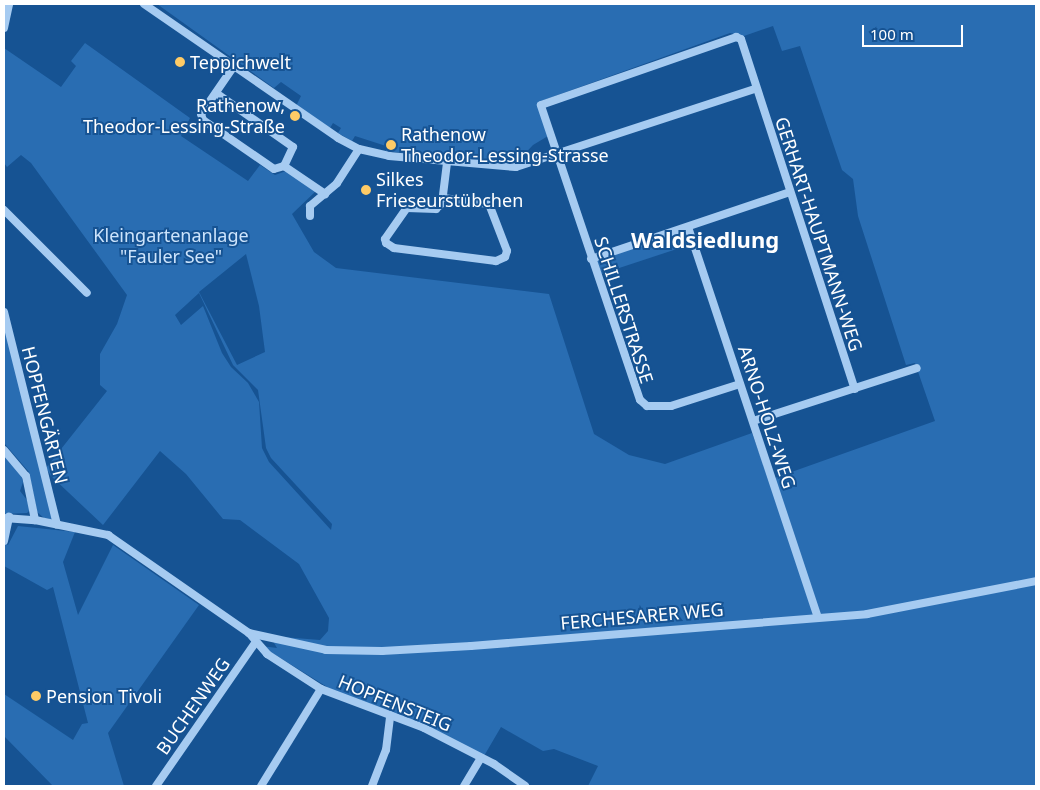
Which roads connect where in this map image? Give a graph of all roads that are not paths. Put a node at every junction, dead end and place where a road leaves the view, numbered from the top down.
1 (9, 4) edge
2 (144, 4) edge
3 (4, 28) edge
4 (234, 66) junction
5 (755, 89) junction
6 (216, 93) junction
7 (359, 149) junction
8 (558, 156) junction
9 (447, 163) junction
10 (284, 166) junction
11 (790, 192) junction
12 (325, 194) junction
13 (444, 198) junction
14 (4, 210) edge
15 (310, 216) dead end
16 (688, 226) junction
17 (591, 259) junction
18 (87, 293) dead end
19 (4, 312) edge
20 (917, 368) dead end
21 (740, 384) junction
22 (855, 389) junction
23 (753, 421) junction
24 (4, 450) edge
25 (7, 518) edge
26 (34, 520) junction
27 (54, 524) junction
28 (4, 541) edge
29 (1036, 581) edge
30 (818, 617) junction
31 (250, 633) junction
32 (255, 643) junction
33 (322, 689) junction
34 (390, 715) junction
35 (481, 758) junction
36 (156, 786) edge
37 (261, 786) edge
38 (372, 786) edge
39 (464, 786) edge
40 (525, 786) edge

1 - 3 street
2 - 4 street
4 - 6 street
4 - 7 street
5 - 8 street
5 - 8 street, GERHART-HAUPTMANN-WEG
5 - 11 street, GERHART-HAUPTMANN-WEG
6 - 10 street
6 - 10 street
7 - 9 street
7 - 12 street
8 - 9 street
8 - 17 street, SCHILLERSTRASSE
9 - 13 street
10 - 12 street
11 - 16 street
11 - 22 street, GERHART-HAUPTMANN-WEG
12 - 15 street
13 - 13 street
14 - 18 street
16 - 17 street
16 - 21 street, ARNO-HOLZ-WEG
17 - 21 street, SCHILLERSTRASSE
19 - 27 street, HOPFENGÄRTEN
20 - 22 street
21 - 23 street, ARNO-HOLZ-WEG
22 - 23 street
23 - 30 street, ARNO-HOLZ-WEG
24 - 26 street
25 - 26 street, FERCHESARER WEG
25 - 28 street
26 - 27 street, FERCHESARER WEG
27 - 31 street, FERCHESARER WEG
29 - 30 street, FERCHESARER WEG
30 - 31 street, FERCHESARER WEG
31 - 32 street, FERCHESARER WEG
32 - 33 street, HOPFENSTEIG
32 - 36 street, BUCHENWEG
33 - 34 street, HOPFENSTEIG
33 - 37 street
34 - 35 street, HOPFENSTEIG
34 - 38 street
35 - 39 street
35 - 40 street, HOPFENSTEIG

